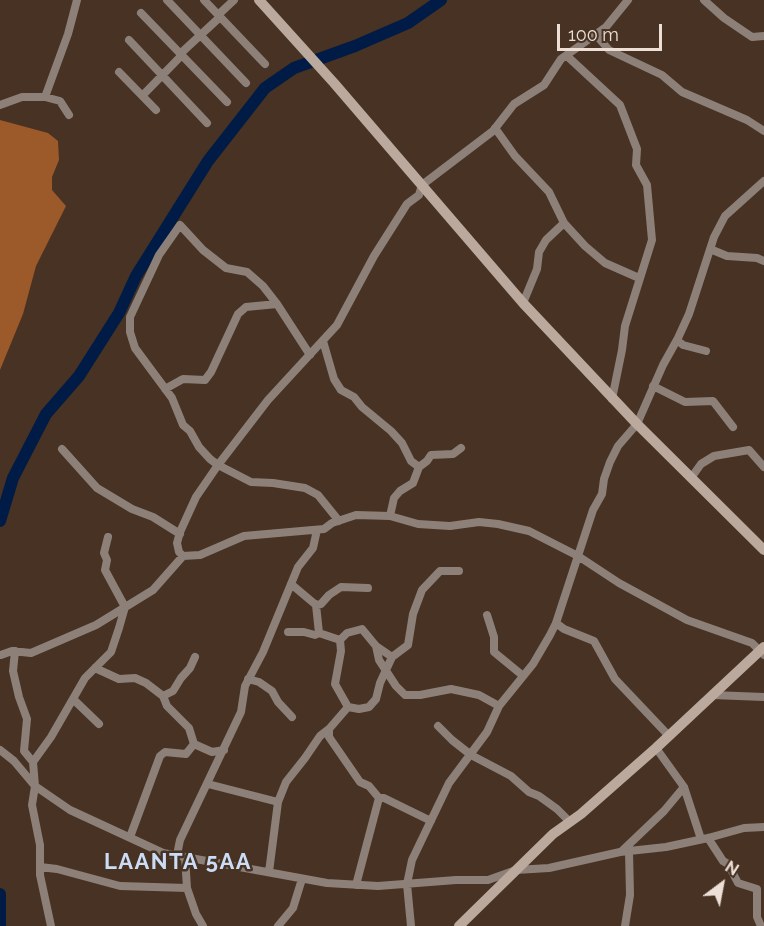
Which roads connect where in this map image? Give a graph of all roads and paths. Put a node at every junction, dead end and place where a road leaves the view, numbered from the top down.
1 (77, 0) edge
2 (167, 0) edge
3 (204, 0) edge
4 (234, 0) edge
5 (259, 0) edge
6 (628, 0) edge
7 (704, 0) edge
8 (141, 13) dead end
9 (219, 16) junction
10 (200, 35) junction
11 (596, 35) junction
12 (764, 36) edge
13 (129, 40) dead end
14 (181, 55) junction
15 (567, 56) junction
16 (265, 64) dead end
17 (119, 72) dead end
18 (163, 76) junction
19 (246, 83) dead end
20 (143, 95) junction
21 (45, 97) junction
22 (227, 102) dead end
23 (0, 105) edge
24 (156, 110) dead end
25 (69, 115) dead end
26 (207, 123) dead end
27 (495, 128) junction
28 (764, 131) edge
29 (763, 183) edge
30 (422, 185) junction
31 (564, 223) junction
32 (710, 249) junction
33 (764, 261) edge
34 (639, 279) junction
35 (523, 303) junction
36 (277, 304) junction
37 (677, 340) junction
38 (323, 341) junction
39 (706, 351) dead end
40 (310, 356) junction
41 (654, 386) junction
42 (165, 389) junction
43 (612, 399) junction
44 (637, 424) junction
45 (733, 427) dead end
46 (462, 448) dead end
47 (62, 449) dead end
48 (218, 465) junction
49 (418, 467) junction
50 (764, 467) edge
51 (691, 478) junction
52 (390, 516) junction
53 (339, 521) junction
54 (317, 530) junction
55 (180, 534) junction
56 (108, 537) dead end
57 (764, 550) edge
58 (183, 556) junction
59 (578, 556) junction
60 (459, 571) dead end
61 (291, 584) junction
62 (368, 588) dead end
63 (316, 605) junction
64 (125, 607) junction
65 (487, 615) dead end
66 (556, 622) junction
67 (288, 632) dead end
68 (319, 633) junction
69 (340, 640) junction
70 (376, 646) junction
71 (15, 651) junction
72 (762, 651) edge
73 (0, 655) edge
74 (195, 657) dead end
75 (392, 657) junction
76 (95, 668) junction
77 (386, 671) junction
78 (522, 675) junction
79 (248, 679) junction
80 (712, 695) junction
81 (163, 696) junction
82 (764, 697) edge
83 (73, 699) junction
84 (499, 706) junction
85 (348, 707) junction
86 (292, 717) dead end
87 (99, 724) dead end
88 (438, 726) dead end
89 (329, 729) junction
90 (669, 736) junction
91 (194, 744) junction
92 (656, 748) junction
93 (0, 750) edge
94 (224, 750) junction
95 (471, 754) junction
96 (33, 762) junction
97 (208, 784) junction
98 (35, 786) junction
99 (684, 787) junction
100 (379, 798) junction
101 (278, 802) junction
102 (431, 821) junction
103 (570, 822) junction
104 (764, 827) edge
105 (130, 837) junction
106 (704, 839) junction
107 (625, 851) junction
108 (181, 856) junction
109 (40, 867) junction
110 (516, 870) junction
111 (269, 872) junction
112 (302, 879) junction
113 (407, 884) junction
114 (356, 885) junction
115 (186, 888) junction
116 (51, 926) edge
117 (203, 926) edge
118 (278, 926) edge
119 (411, 926) edge
120 (459, 926) edge
121 (625, 926) edge
122 (761, 926) edge

1 - 21 street
2 - 10 street
3 - 9 street
4 - 9 street
5 - 30 street
6 - 11 street
7 - 12 street
8 - 14 street
9 - 10 street
9 - 16 street
10 - 14 street
10 - 19 street
11 - 15 street
11 - 28 street
13 - 18 street
14 - 18 street
14 - 22 street
15 - 27 street
15 - 34 street
17 - 20 street
18 - 20 street
18 - 26 street
20 - 24 street
21 - 23 street
21 - 25 street
27 - 30 street
27 - 31 street
29 - 32 street
30 - 35 street
30 - 38 street
31 - 34 street
31 - 35 street
32 - 33 street
32 - 37 street
34 - 43 street
35 - 43 street
36 - 40 street
36 - 42 street
36 - 42 street
37 - 39 street
37 - 41 street
38 - 40 street
38 - 49 street
40 - 48 street
41 - 44 street
41 - 45 street
42 - 48 street
43 - 44 street
44 - 51 street
44 - 59 street
46 - 49 street
47 - 55 street
48 - 53 street
48 - 55 street
49 - 52 street
50 - 51 street
51 - 57 street
52 - 53 street
52 - 59 street
53 - 54 street
54 - 58 street
54 - 61 street
55 - 58 street
56 - 64 street
58 - 64 street
59 - 66 street
59 - 72 street
60 - 75 street
61 - 63 street
61 - 79 street
62 - 63 street
63 - 68 street
64 - 71 street
64 - 76 street
65 - 78 street
66 - 78 street
66 - 90 street
67 - 68 street
68 - 69 street
69 - 70 street
69 - 85 street
70 - 75 street
70 - 77 street
71 - 73 street
71 - 96 street
72 - 80 street
74 - 81 street
75 - 77 street
76 - 81 street
76 - 83 street
77 - 84 street
77 - 85 street
78 - 84 street
79 - 86 street
79 - 94 street
80 - 82 street
80 - 90 street
81 - 91 street
83 - 87 street
83 - 96 street
84 - 95 street
85 - 89 street
88 - 95 street
89 - 100 street
89 - 101 street
90 - 92 street
91 - 94 street
91 - 105 street
92 - 99 street
92 - 103 street
93 - 98 street
94 - 97 street
95 - 102 street
95 - 103 street
96 - 98 street
97 - 101 street
97 - 108 street
98 - 105 street
98 - 109 street
99 - 106 street
99 - 107 street
100 - 102 street
100 - 114 street
101 - 111 street
102 - 113 street
103 - 110 street
104 - 106 street
105 - 108 street
106 - 107 street
106 - 122 street
107 - 110 street
107 - 121 street
108 - 111 street
108 - 115 street
109 - 115 street
109 - 116 street
110 - 113 street
110 - 120 street
111 - 112 street
112 - 114 street
112 - 118 street
113 - 114 street
113 - 119 street
115 - 117 street

